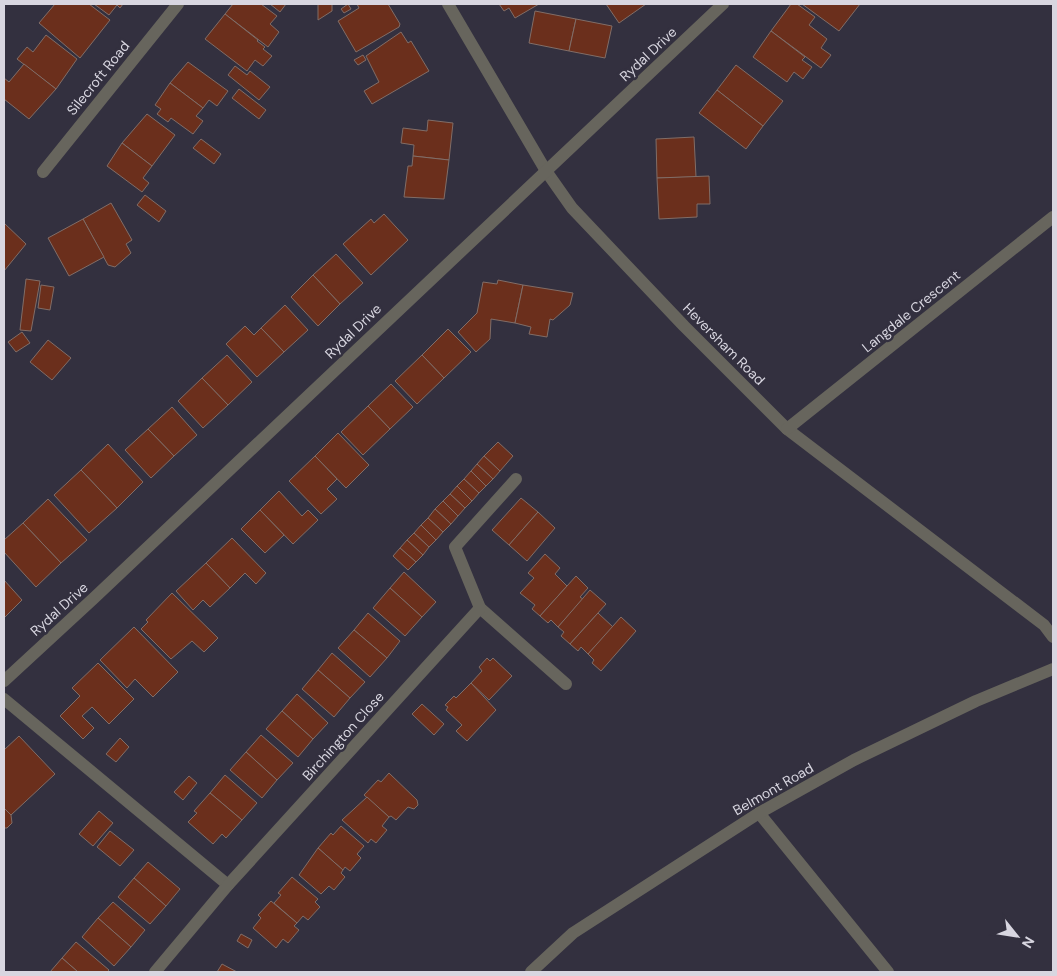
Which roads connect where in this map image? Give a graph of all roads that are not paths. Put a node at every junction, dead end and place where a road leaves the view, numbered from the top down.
1 (178, 4) edge
2 (448, 4) edge
3 (723, 4) edge
4 (546, 171) junction
5 (43, 172) dead end
6 (1053, 217) edge
7 (787, 429) junction
8 (516, 479) dead end
9 (480, 608) junction
10 (1053, 637) edge
11 (1053, 669) edge
12 (4, 680) edge
13 (566, 684) dead end
14 (4, 699) edge
15 (759, 813) junction
16 (228, 885) junction
17 (156, 972) edge
18 (531, 972) edge
19 (888, 972) edge

1 - 5 street, Silecroft Road
2 - 4 street, Heversham Road
3 - 4 street, Rydal Drive
4 - 7 street, Heversham Road
4 - 12 street, Rydal Drive
6 - 7 street, Langdale Crescent
7 - 10 street, Heversham Road
8 - 9 street
9 - 13 street
9 - 16 street, Birchington Close
11 - 15 street, Belmont Road
14 - 16 street
15 - 18 street, Belmont Road
15 - 19 street
16 - 17 street, Birchington Close

